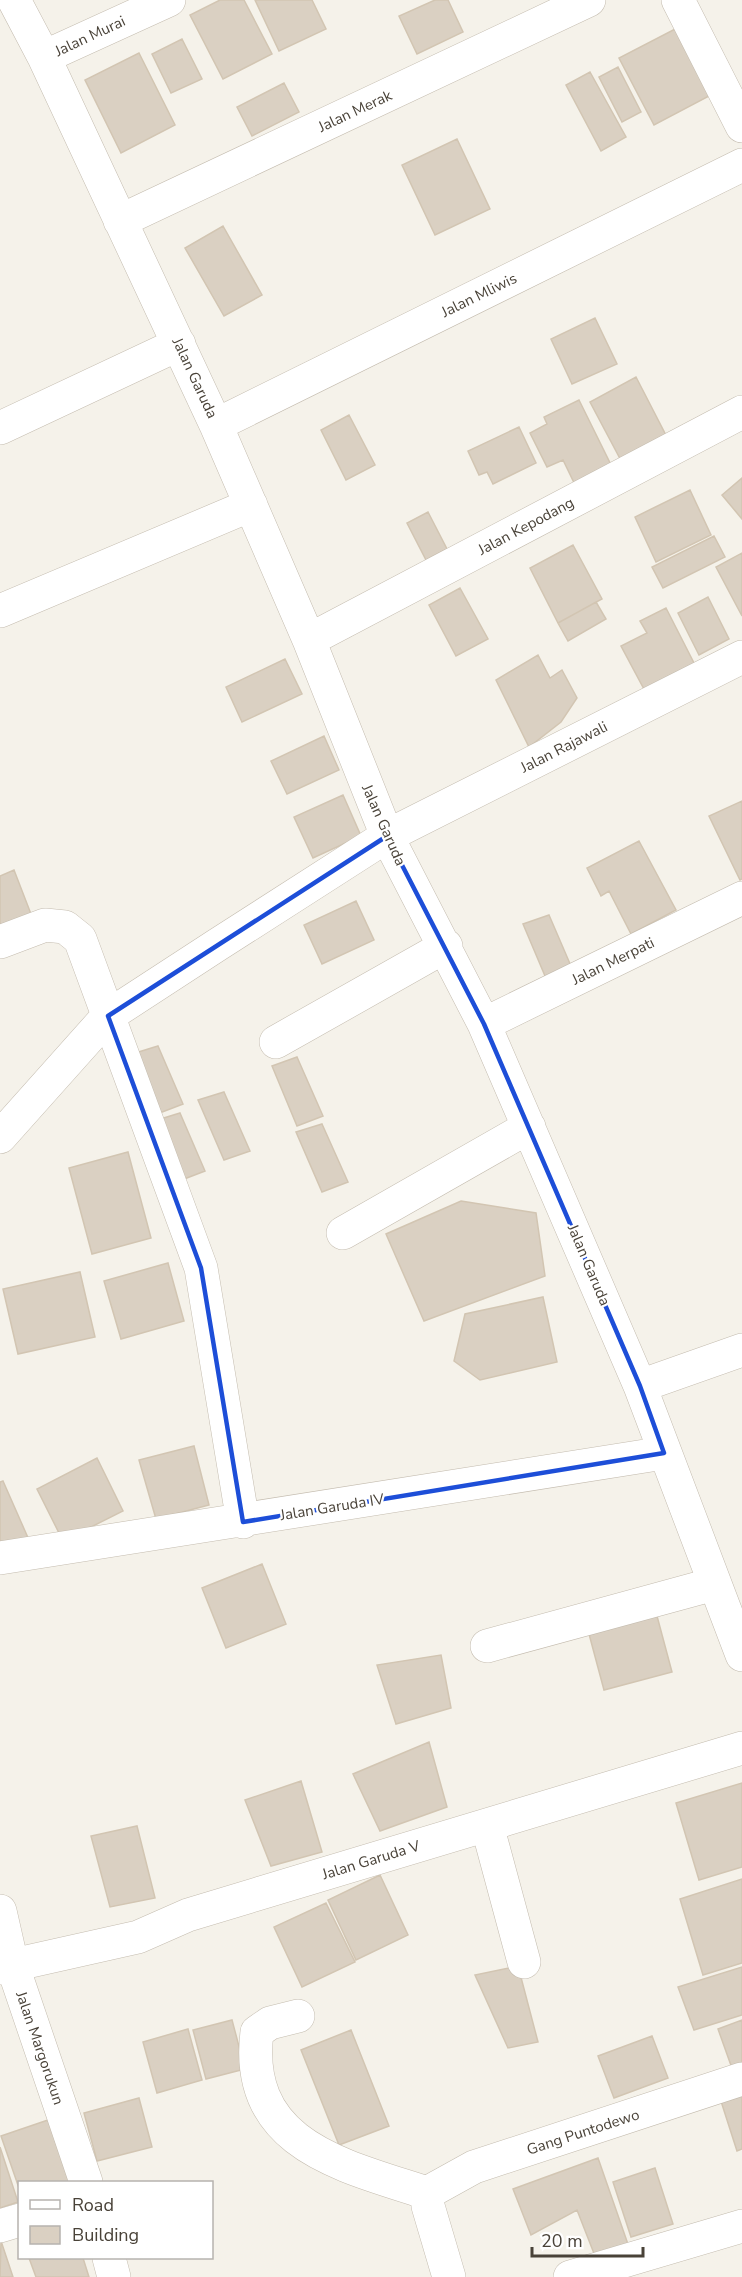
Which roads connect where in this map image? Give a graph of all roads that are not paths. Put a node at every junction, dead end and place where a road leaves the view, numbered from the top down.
1 (14, 0) edge
2 (169, 0) edge
3 (590, 0) edge
4 (678, 0) edge
5 (44, 57) junction
6 (742, 126) edge
7 (742, 165) edge
8 (120, 221) junction
9 (179, 344) junction
10 (742, 412) edge
11 (216, 425) junction
12 (0, 428) edge
13 (251, 505) junction
14 (0, 610) edge
15 (309, 640) junction
16 (742, 657) edge
17 (387, 836) junction
18 (742, 898) edge
19 (0, 942) edge
20 (446, 946) junction
21 (108, 1016) junction
22 (484, 1024) junction
23 (276, 1042) dead end
24 (529, 1127) junction
25 (0, 1137) edge
26 (343, 1233) dead end
27 (742, 1350) edge
28 (640, 1386) junction
29 (664, 1454) junction
30 (243, 1522) junction
31 (0, 1558) edge
32 (714, 1584) junction
33 (487, 1646) dead end
34 (742, 1655) edge
35 (742, 1748) edge
36 (487, 1826) junction
37 (0, 1911) edge
38 (524, 1962) dead end
39 (6, 1966) edge
40 (298, 2016) dead end
41 (742, 2079) edge
42 (86, 2181) edge
43 (427, 2193) junction
44 (18, 2221) edge
45 (0, 2226) edge
46 (742, 2226) edge
47 (109, 2259) edge
48 (114, 2277) edge
49 (449, 2277) edge
50 (570, 2277) edge

1 - 5 street, Jalan Garuda
2 - 5 street, Jalan Murai
3 - 8 street, Jalan Merak
4 - 6 street
5 - 8 street, Jalan Garuda
7 - 11 street, Jalan Mliwis
8 - 9 street, Jalan Garuda
9 - 11 street, Jalan Garuda
9 - 12 street
10 - 15 street, Jalan Kepodang
11 - 13 street, Jalan Garuda
13 - 14 street
13 - 15 street, Jalan Garuda
15 - 17 street, Jalan Garuda
16 - 17 street, Jalan Rajawali
17 - 20 street, Jalan Garuda
17 - 21 street, Jalan Rajawali
18 - 22 street, Jalan Merpati
19 - 21 street
20 - 22 street, Jalan Garuda
20 - 23 street
21 - 25 street, Jalan Rajawali
21 - 30 street
22 - 24 street, Jalan Garuda
24 - 26 street
24 - 28 street, Jalan Garuda
27 - 28 street
28 - 29 street, Jalan Garuda
29 - 30 street, Jalan Garuda IV
29 - 32 street, Jalan Garuda
30 - 31 street, Jalan Garuda IV
32 - 33 street
32 - 34 street, Jalan Garuda
35 - 36 street, Jalan Garuda V
36 - 38 street
36 - 39 street, Jalan Garuda V
37 - 39 street, Jalan Margorukun
39 - 42 street, Jalan Margorukun
40 - 43 street
41 - 43 street, Gang Puntodewo
43 - 49 street
44 - 45 street
46 - 50 street
47 - 48 street

